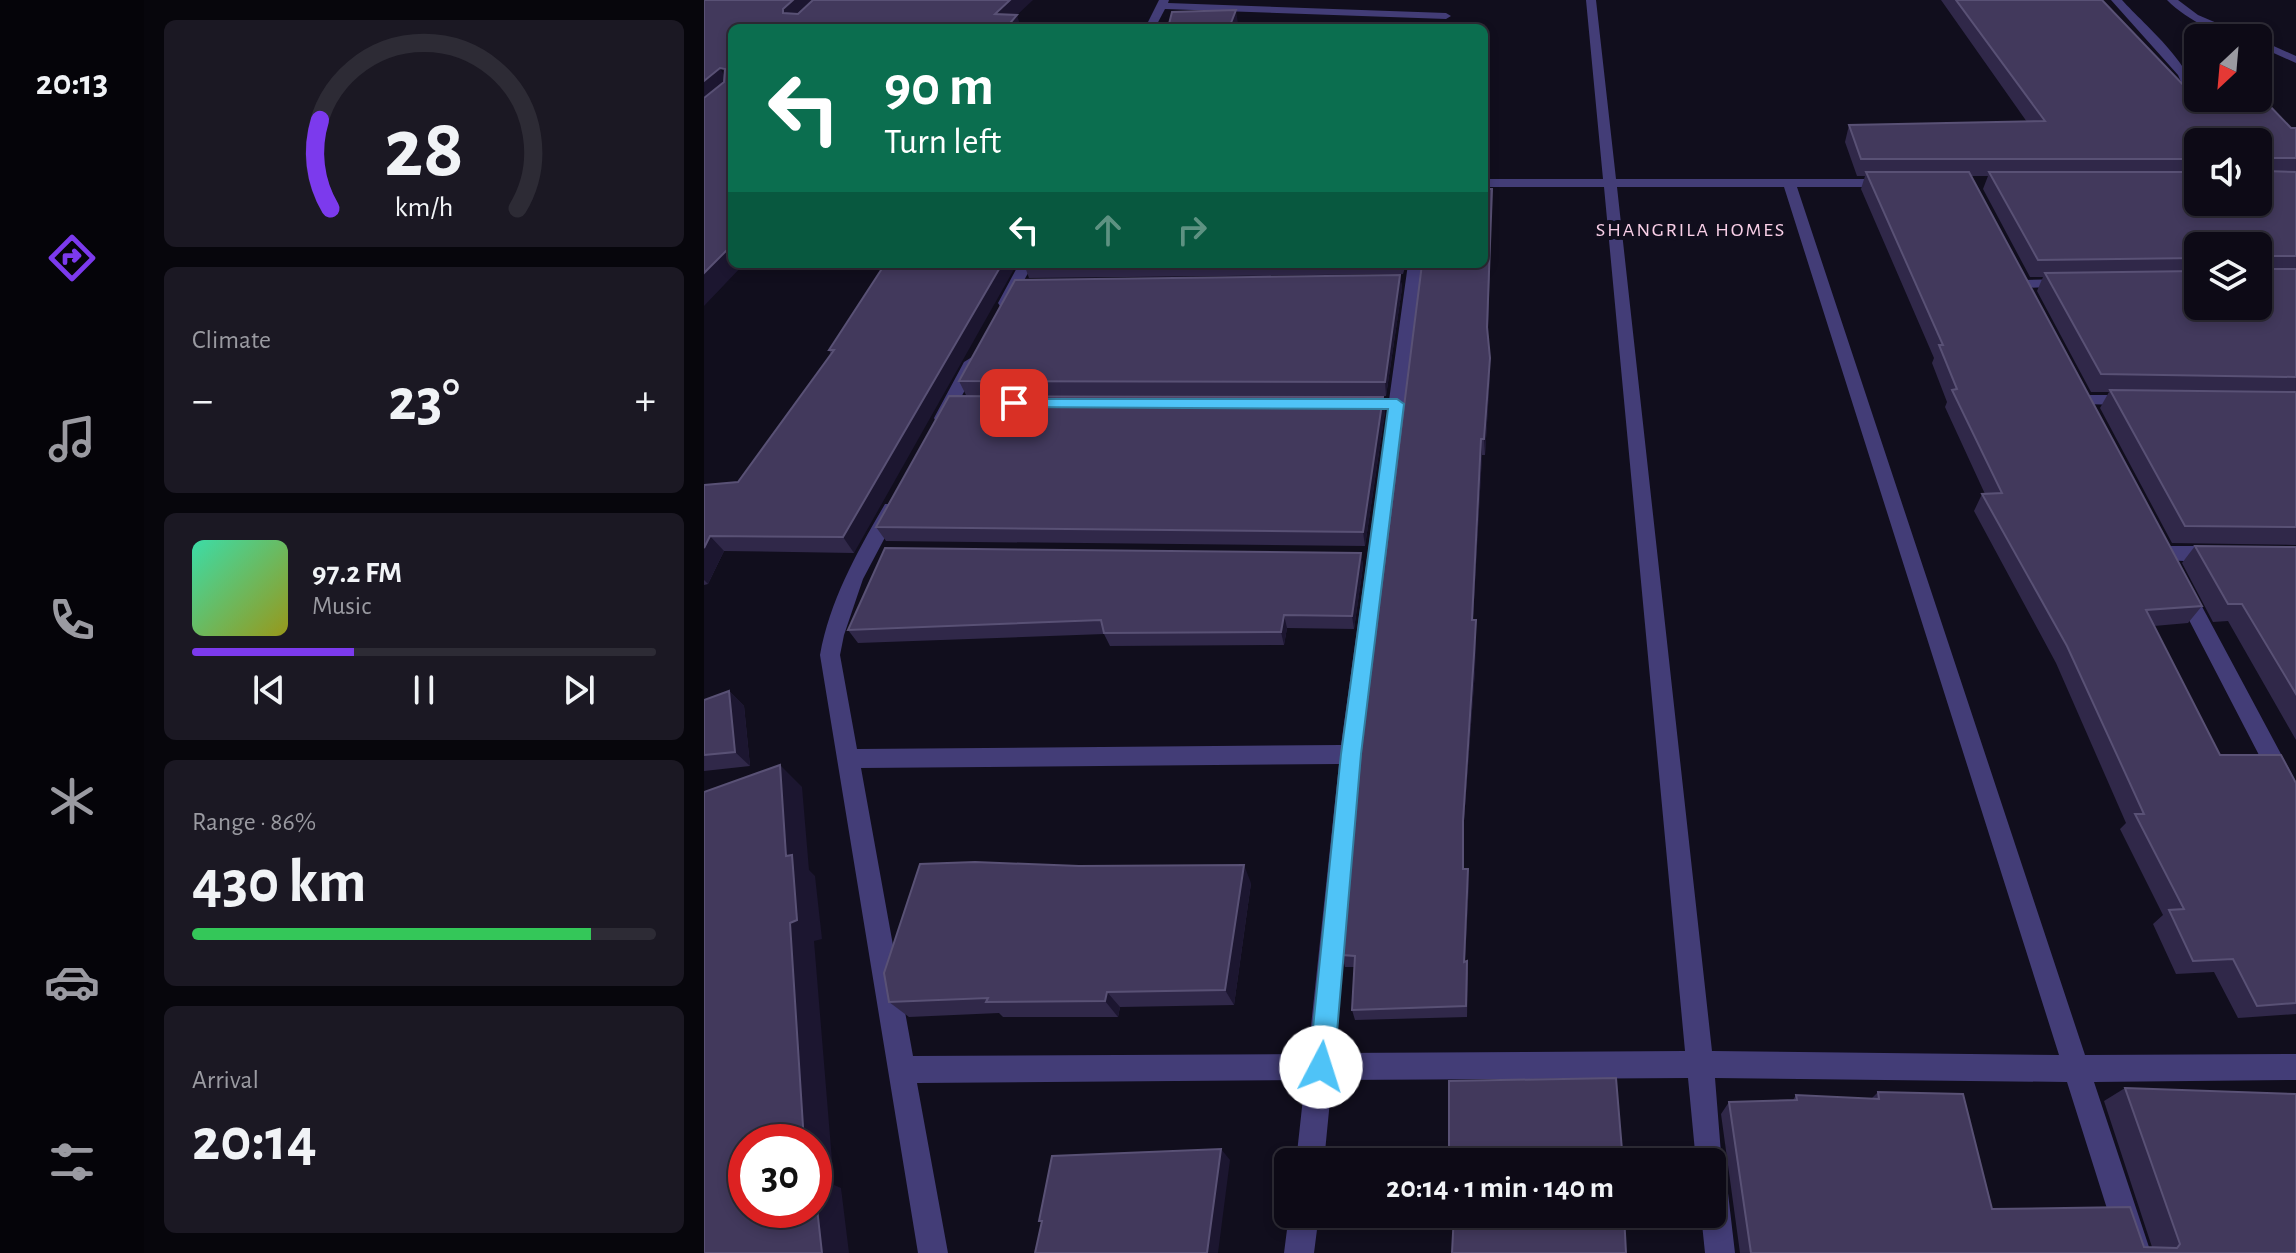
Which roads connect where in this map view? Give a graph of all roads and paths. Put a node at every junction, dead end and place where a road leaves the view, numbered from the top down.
1 (1448, 0) edge
2 (1591, 0) edge
3 (2116, 0) edge
4 (2172, 0) edge
5 (1162, 3) edge
6 (1446, 22) edge
7 (1152, 24) edge
8 (2212, 24) edge
9 (2272, 49) edge
10 (2296, 60) edge
11 (2191, 119) edge
12 (1488, 183) edge
13 (1610, 183) junction
14 (1789, 183) junction
15 (1910, 183) edge
16 (1409, 276) edge
17 (1023, 278) edge
18 (2086, 283) edge
19 (2023, 284) edge
20 (2083, 400) edge
21 (2144, 400) edge
22 (928, 444) edge
23 (905, 484) edge
24 (2237, 553) edge
25 (1351, 754) junction
26 (848, 759) junction
27 (2273, 760) junction
28 (2296, 760) edge
29 (2296, 804) edge
30 (1700, 1064) junction
31 (1321, 1067) junction
32 (2296, 1067) edge
33 (2077, 1069) junction
34 (902, 1070) junction
35 (1312, 1148) edge
36 (1709, 1148) edge
37 (1302, 1228) edge
38 (1717, 1228) edge
39 (933, 1253) edge
40 (1299, 1253) edge
41 (1720, 1253) edge
42 (2136, 1253) edge

1 - 6 street
2 - 13 street
3 - 11 street
4 - 8 street
5 - 6 street
5 - 7 street
9 - 10 street
12 - 13 street
13 - 14 street
13 - 30 street
14 - 15 street
14 - 33 street
16 - 25 street
17 - 22 street
18 - 19 street
20 - 21 street
23 - 26 street
24 - 27 street
25 - 26 street
25 - 31 street
26 - 34 street
27 - 28 street
27 - 29 street
30 - 31 street
30 - 33 street
30 - 36 street
31 - 34 street
31 - 35 street
32 - 33 street
33 - 42 street
34 - 39 street
37 - 40 street
38 - 41 street

